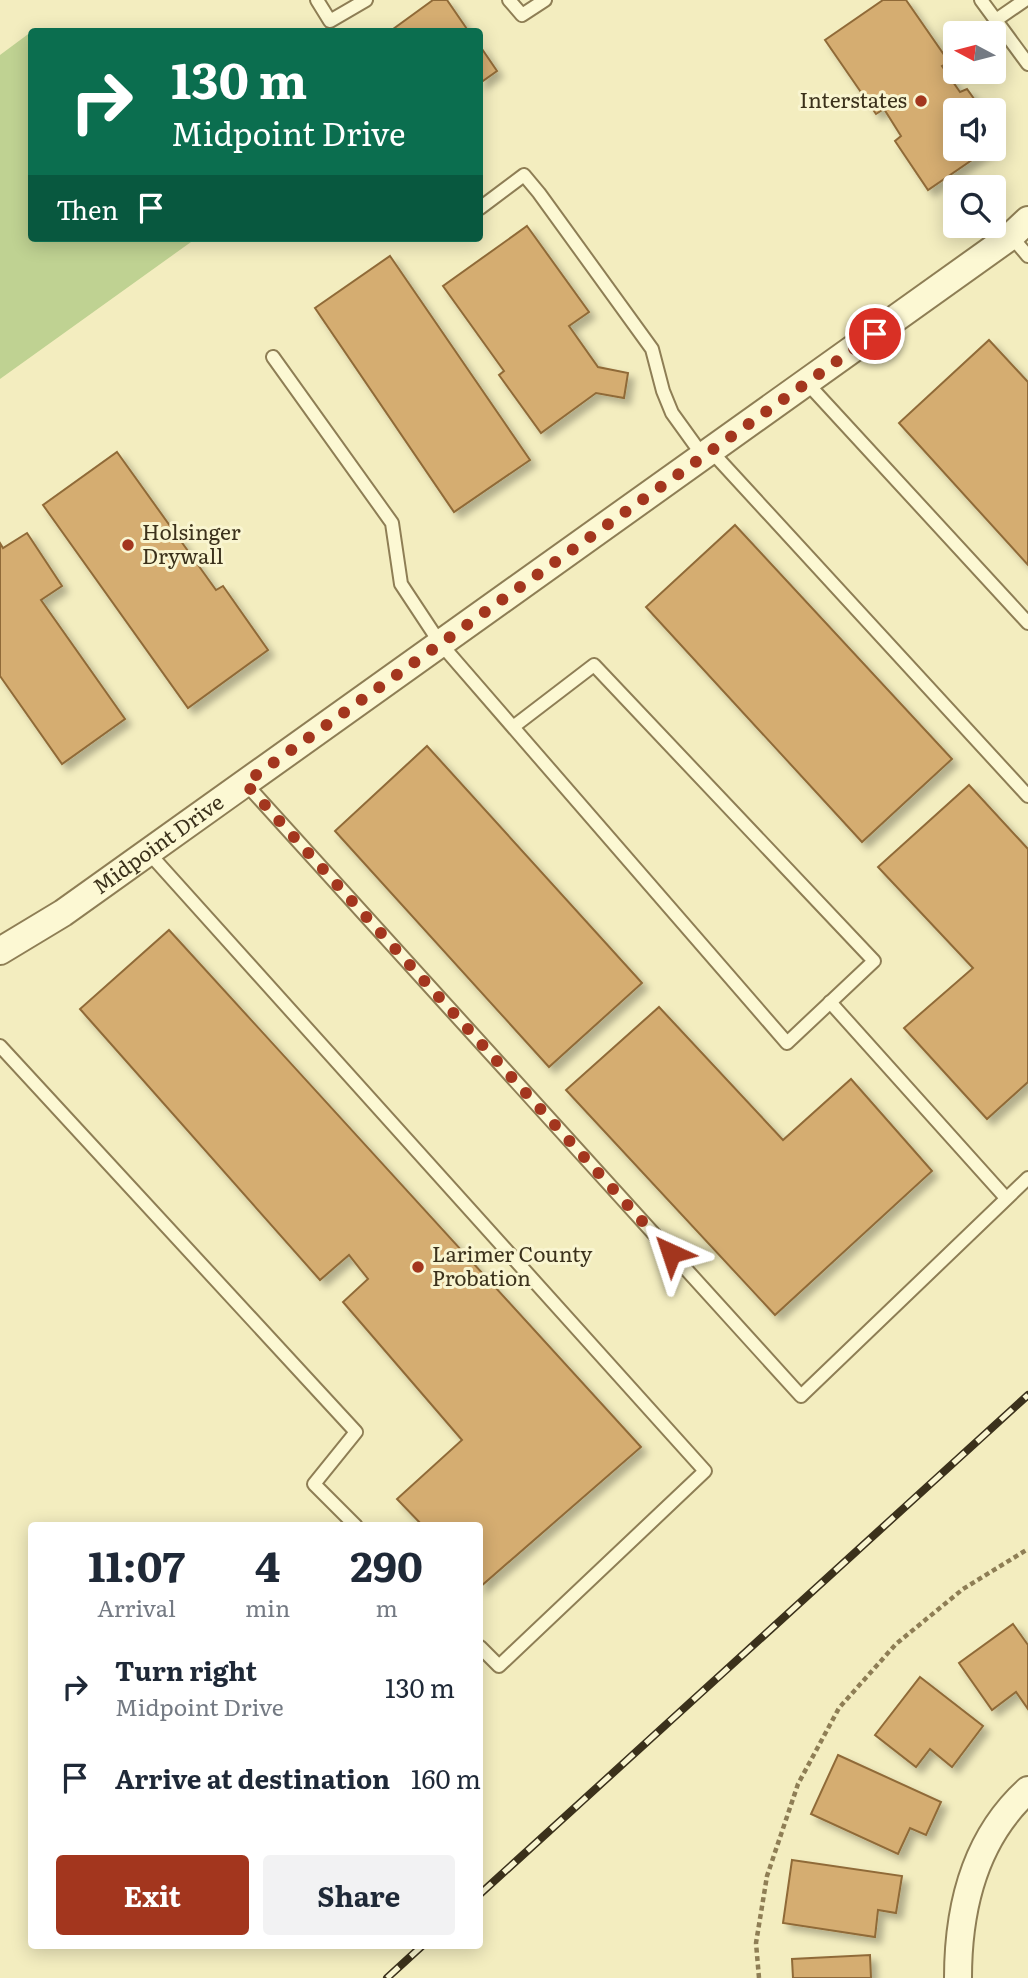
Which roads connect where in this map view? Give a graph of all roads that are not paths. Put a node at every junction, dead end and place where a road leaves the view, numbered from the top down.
1 (317, 0) edge
2 (366, 0) edge
3 (509, 0) edge
4 (545, 0) edge
5 (981, 0) edge
6 (1025, 0) edge
7 (996, 20) junction
8 (1028, 64) edge
9 (483, 206) edge
10 (1022, 237) edge
11 (273, 358) dead end
12 (807, 383) junction
13 (707, 454) junction
14 (1028, 624) edge
15 (440, 643) junction
16 (513, 727) junction
17 (245, 783) junction
18 (1028, 796) edge
19 (148, 852) junction
20 (0, 951) edge
21 (830, 1002) junction
22 (0, 1046) edge
23 (1028, 1178) edge
24 (1006, 1198) junction
25 (352, 1522) edge
26 (483, 1650) edge
27 (1028, 1790) edge
28 (958, 1978) edge

1 - 2 lane
3 - 4 lane
5 - 7 lane
6 - 7 lane
7 - 8 lane
9 - 13 lane
10 - 12 street, Midpoint Drive
11 - 15 lane
12 - 13 street, Midpoint Drive
12 - 14 lane
13 - 15 street, Midpoint Drive
13 - 18 lane
15 - 16 lane
15 - 17 street, Midpoint Drive
16 - 21 lane
16 - 21 lane
17 - 19 street, Midpoint Drive
17 - 24 lane
19 - 20 street, Midpoint Drive
19 - 26 lane
21 - 24 lane
22 - 25 lane
23 - 24 lane
27 - 28 street

